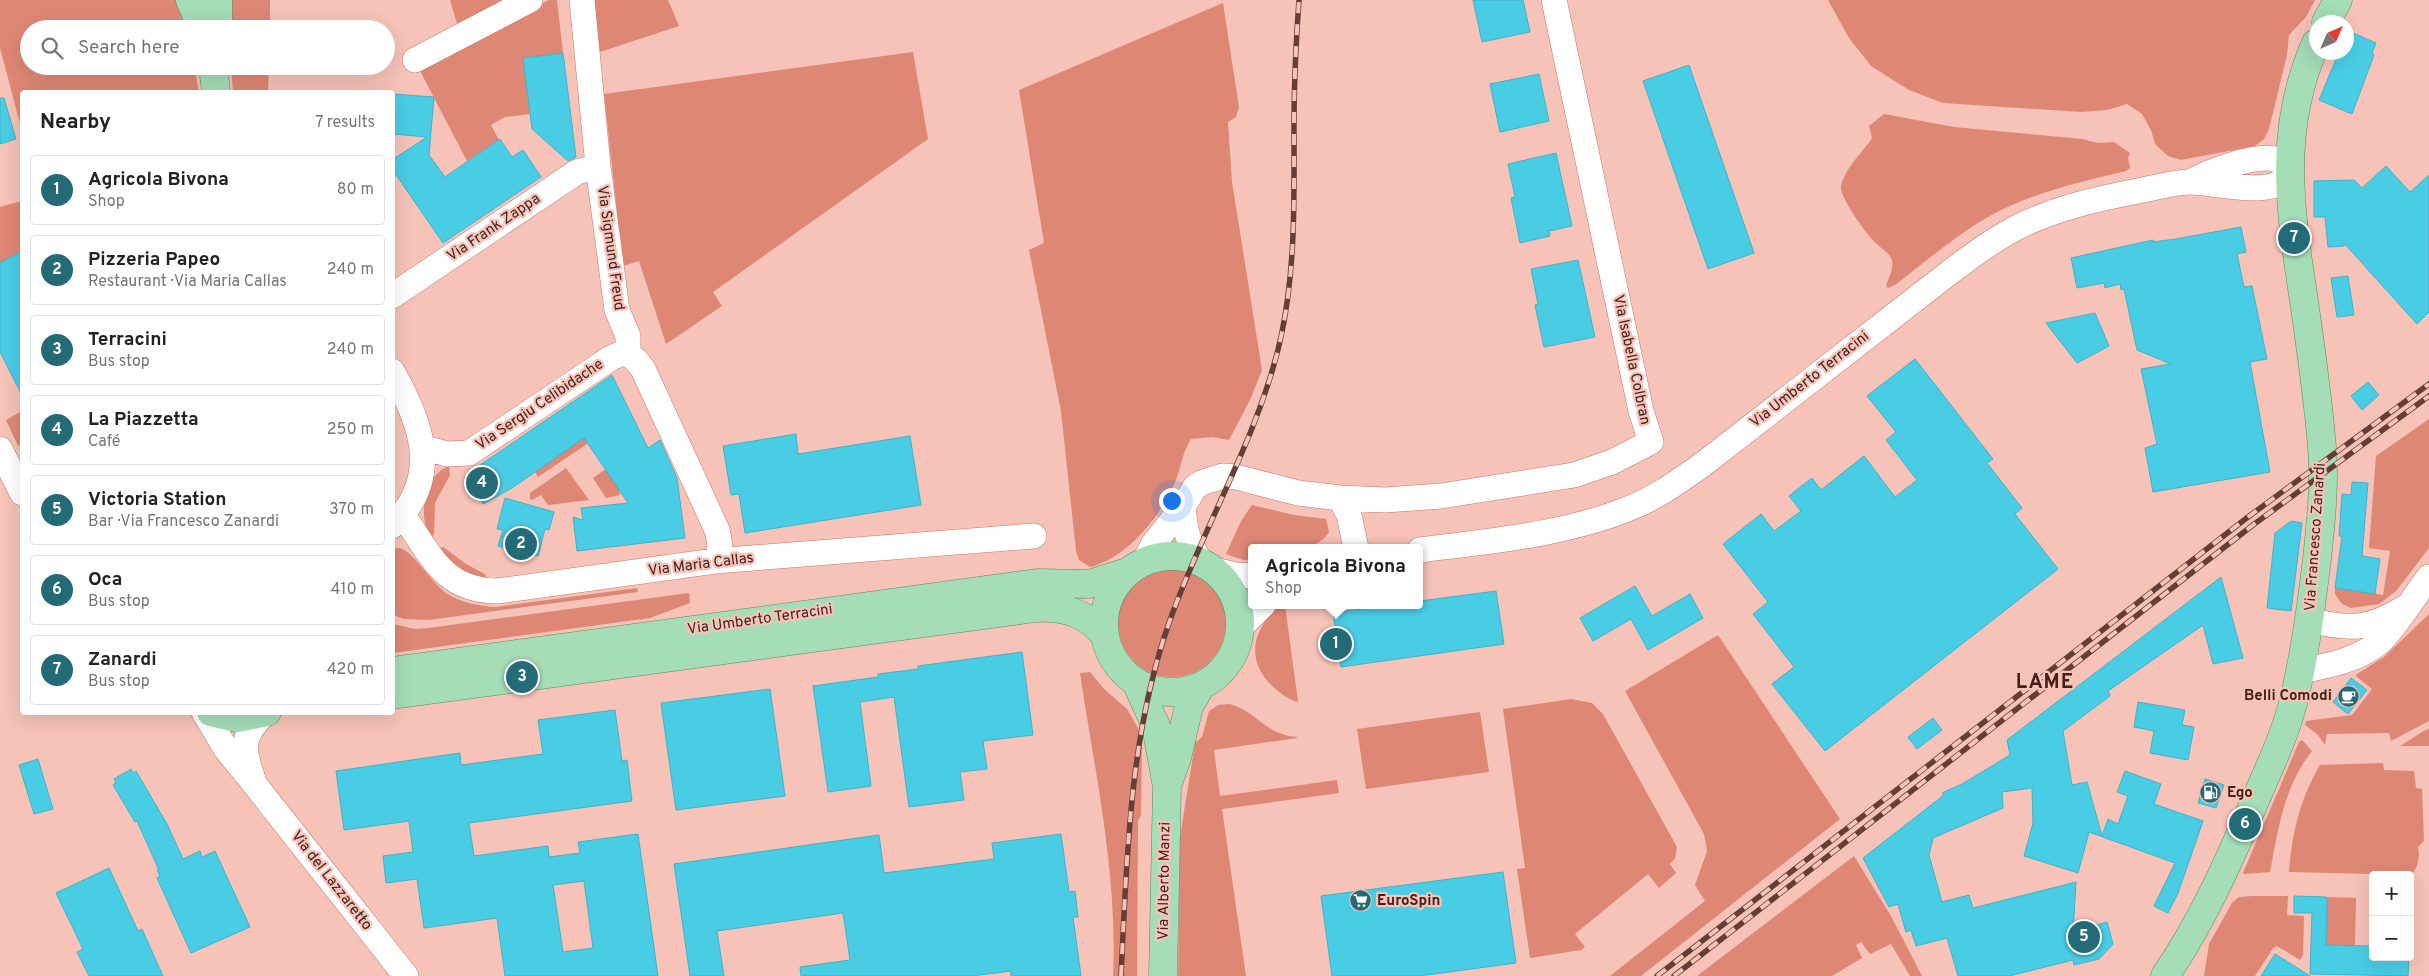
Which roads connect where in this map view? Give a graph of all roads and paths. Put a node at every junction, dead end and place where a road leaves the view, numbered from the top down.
1 (190, 0) edge
2 (218, 0) edge
3 (530, 0) edge
4 (582, 0) edge
5 (1554, 0) edge
6 (2338, 0) edge
7 (2330, 15) edge
8 (199, 20) edge
9 (218, 20) edge
10 (415, 60) dead end
11 (2310, 60) edge
12 (598, 166) junction
13 (2289, 171) junction
14 (395, 294) edge
15 (628, 354) junction
16 (395, 377) edge
17 (422, 446) junction
18 (0, 449) edge
19 (20, 489) edge
20 (1340, 498) junction
21 (1183, 507) junction
22 (398, 520) edge
23 (1034, 536) dead end
24 (1355, 544) edge
25 (1423, 550) edge
26 (715, 561) junction
27 (1207, 566) junction
28 (1135, 567) junction
29 (1248, 575) edge
30 (2429, 577) edge
31 (2406, 607) junction
32 (1259, 609) edge
33 (2310, 620) junction
34 (1240, 628) junction
35 (1104, 635) junction
36 (395, 671) edge
37 (2300, 671) junction
38 (1136, 682) junction
39 (1201, 686) junction
40 (395, 695) edge
41 (206, 715) edge
42 (224, 715) edge
43 (254, 715) edge
44 (263, 715) edge
45 (256, 786) junction
46 (1167, 786) junction
47 (406, 976) edge
48 (1163, 976) edge
49 (2165, 976) edge

1 - 8 main road
2 - 9 main road
3 - 10 street
4 - 12 street, Via Sigmund Freud
5 - 20 street, Via Isabella Colbran
6 - 7 main road
11 - 13 main road, Via Francesco Zanardi
12 - 14 street, Via Frank Zappa
12 - 15 street, Via Sigmund Freud
13 - 25 street, Via Umberto Terracini
13 - 33 main road, Via Francesco Zanardi
15 - 17 street, Via Sergiu Celibidache
15 - 26 street
16 - 17 street
17 - 22 street
18 - 19 street
20 - 21 street, Via Isabella Colbran
20 - 24 street
21 - 27 street
21 - 28 street, Via Isabella Colbran
22 - 26 street, Via Maria Callas
23 - 26 street, Via Maria Callas
27 - 28 main road
27 - 29 street
27 - 34 main road
28 - 35 main road
28 - 36 main road, Via Umberto Terracini
30 - 31 street
31 - 33 street
31 - 37 street
32 - 34 street
33 - 37 main road, Via Francesco Zanardi
34 - 39 main road
35 - 38 main road
35 - 40 main road, Via Umberto Terracini
37 - 49 main road, Via Francesco Zanardi
38 - 39 main road
38 - 46 main road, Via Alberto Manzi
39 - 46 main road, Via Alberto Manzi
41 - 45 street, Via del Lazzaretto
42 - 43 main road
44 - 45 street, Via del Lazzaretto
45 - 47 street, Via del Lazzaretto
46 - 48 main road, Via Alberto Manzi

